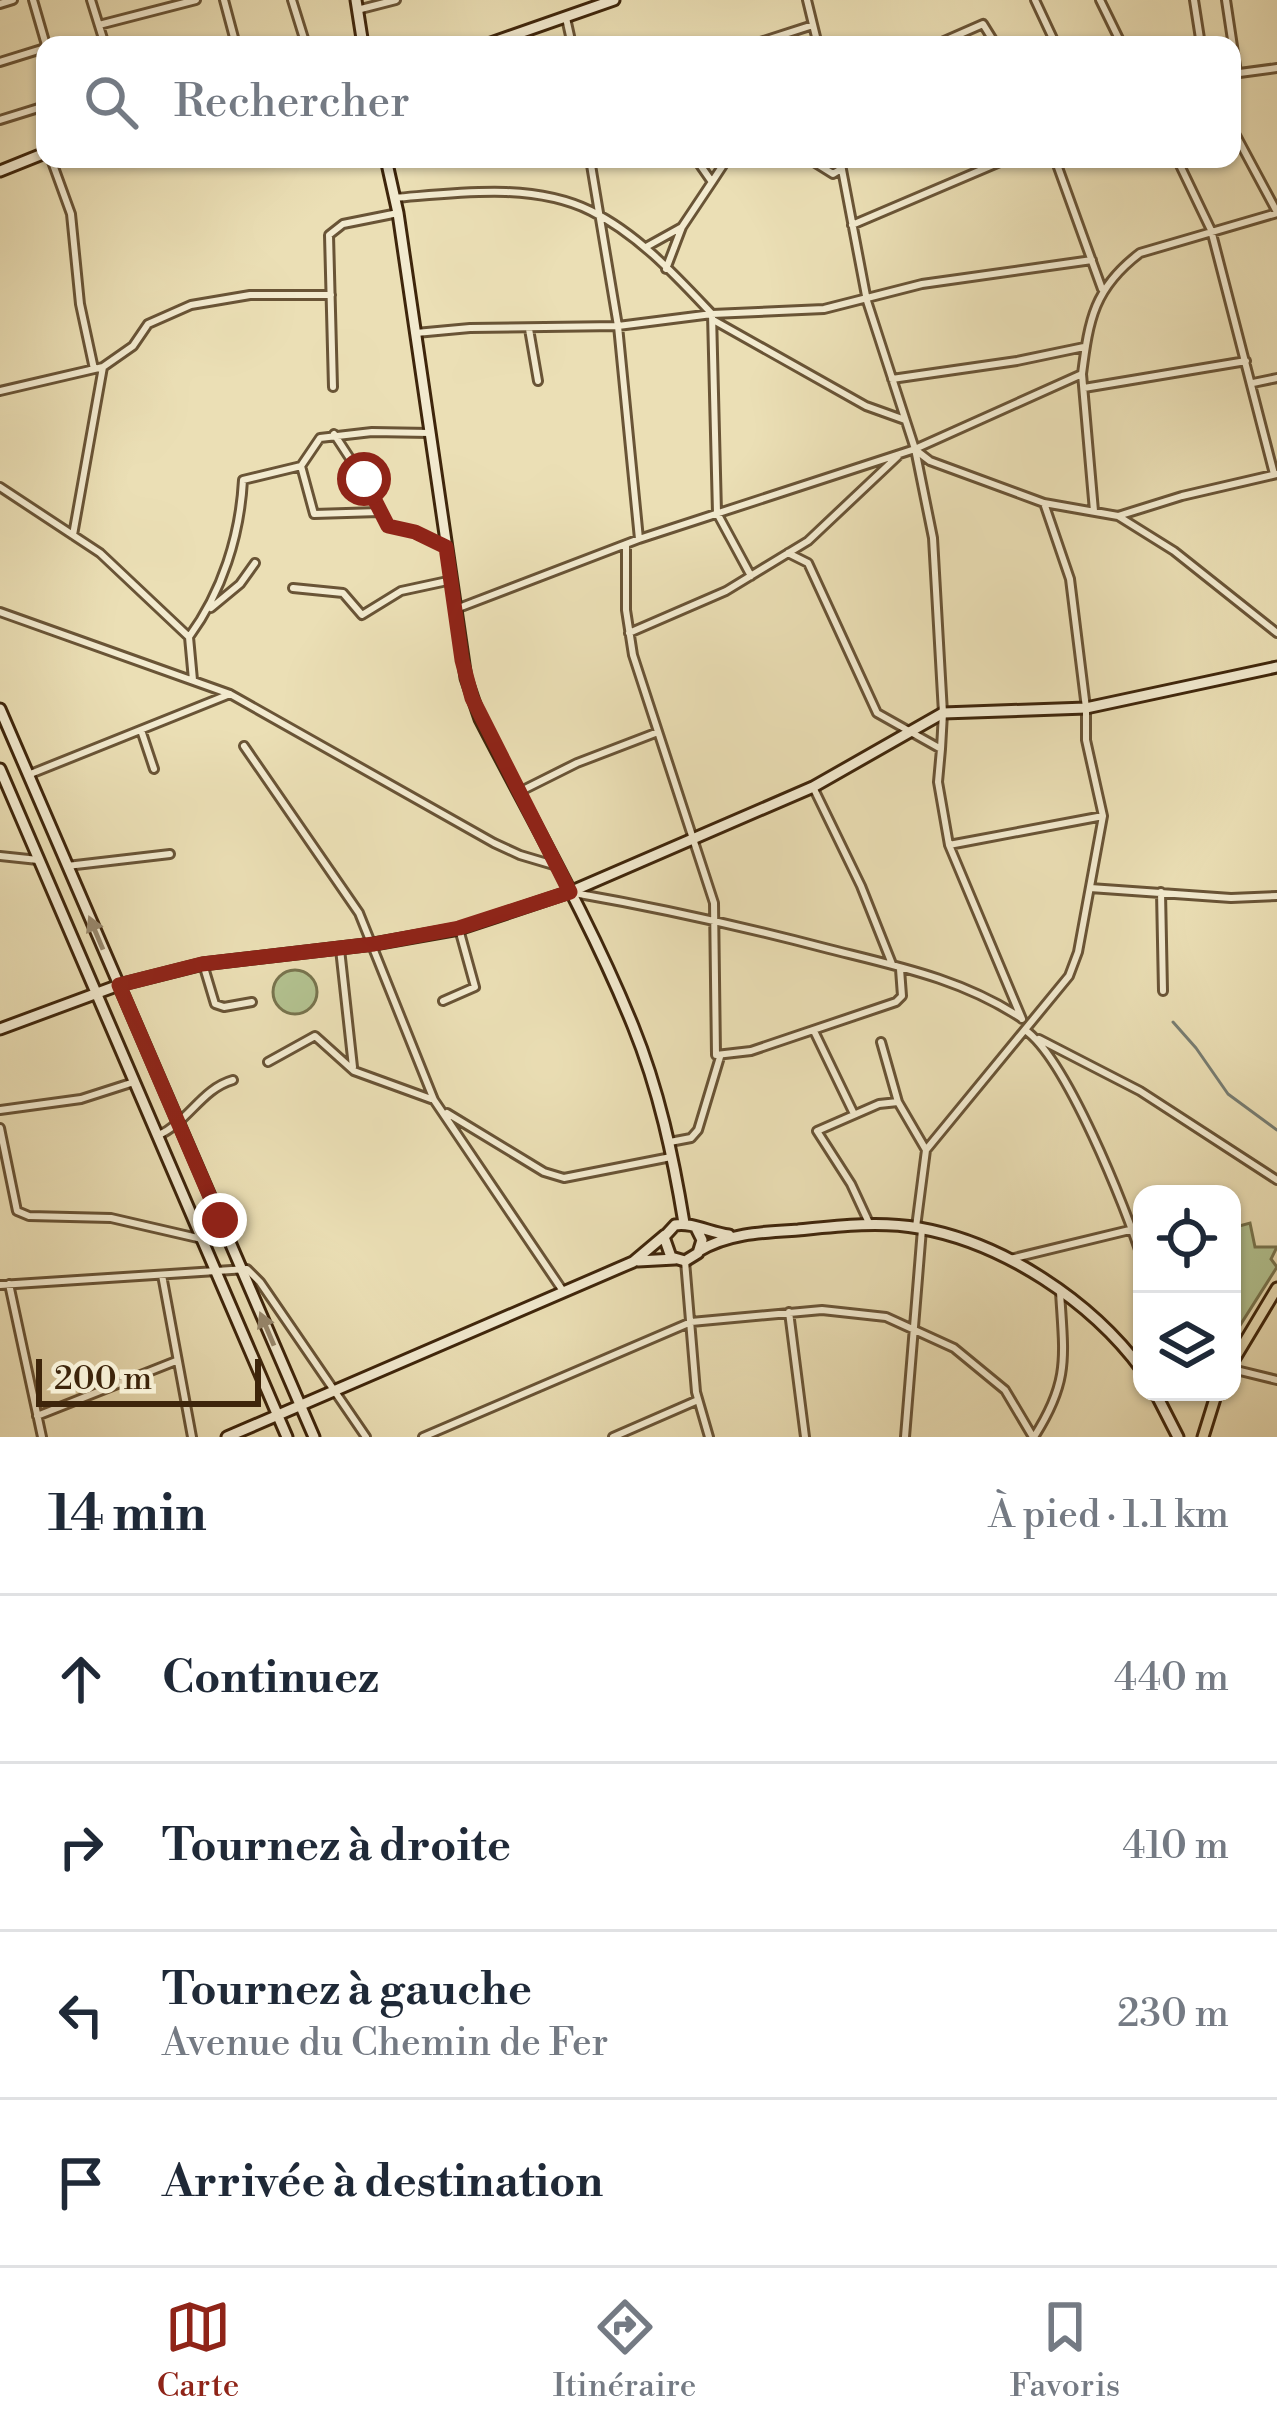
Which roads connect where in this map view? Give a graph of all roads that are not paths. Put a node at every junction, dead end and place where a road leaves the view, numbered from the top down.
1 (14, 0) edge
2 (33, 0) edge
3 (91, 0) edge
4 (196, 0) edge
5 (224, 0) edge
6 (292, 0) edge
7 (396, 0) edge
8 (614, 0) edge
9 (807, 0) edge
10 (1035, 0) edge
11 (1100, 0) edge
12 (1195, 0) edge
13 (1226, 0) edge
14 (0, 4) edge
15 (356, 5) edge
16 (566, 18) junction
17 (99, 25) junction
18 (813, 25) junction
19 (42, 36) edge
20 (102, 36) edge
21 (234, 36) edge
22 (303, 36) edge
23 (361, 36) edge
24 (512, 36) edge
25 (570, 36) edge
26 (779, 36) edge
27 (816, 36) edge
28 (956, 36) edge
29 (990, 36) edge
30 (1052, 36) edge
31 (1118, 36) edge
32 (1200, 36) edge
33 (1230, 36) edge
34 (36, 49) edge
35 (0, 62) edge
36 (1277, 68) edge
37 (1241, 72) edge
38 (36, 109) edge
39 (0, 120) edge
40 (1241, 145) edge
41 (36, 160) edge
42 (52, 168) edge
43 (388, 168) edge
44 (591, 168) edge
45 (702, 168) edge
46 (722, 168) edge
47 (842, 168) edge
48 (986, 168) edge
49 (1058, 168) edge
50 (1181, 168) edge
51 (0, 171) edge
52 (712, 182) junction
53 (395, 198) junction
54 (1277, 212) edge
55 (398, 213) junction
56 (598, 215) junction
57 (852, 225) junction
58 (682, 227) junction
59 (1211, 230) junction
60 (646, 247) junction
61 (1092, 260) junction
62 (666, 269) junction
63 (1102, 289) junction
64 (331, 295) junction
65 (867, 301) junction
66 (713, 318) junction
67 (617, 326) junction
68 (529, 329) junction
69 (416, 333) junction
70 (1085, 346) junction
71 (1247, 361) junction
72 (98, 368) junction
73 (1082, 374) junction
74 (1277, 378) edge
75 (892, 379) junction
76 (538, 381) dead end
77 (1253, 383) junction
78 (332, 387) dead end
79 (1084, 388) junction
80 (0, 391) edge
81 (905, 420) junction
82 (430, 433) junction
83 (334, 434) junction
84 (915, 449) junction
85 (901, 454) junction
86 (301, 466) junction
87 (1276, 474) edge
88 (0, 487) edge
89 (1044, 503) junction
90 (380, 512) junction
91 (1094, 512) junction
92 (717, 513) junction
93 (1118, 516) junction
94 (73, 535) junction
95 (639, 539) junction
96 (808, 541) junction
97 (626, 544) junction
98 (446, 547) junction
99 (788, 553) junction
100 (255, 563) dead end
101 (808, 563) junction
102 (752, 576) junction
103 (452, 580) junction
104 (292, 588) dead end
105 (456, 608) junction
106 (208, 610) junction
107 (0, 612) edge
108 (628, 633) junction
109 (1277, 633) edge
110 (189, 637) junction
111 (1277, 667) edge
112 (193, 680) junction
113 (230, 694) junction
114 (1086, 708) junction
115 (0, 709) edge
116 (943, 713) junction
117 (141, 730) junction
118 (909, 730) junction
119 (658, 732) junction
120 (244, 746) dead end
121 (941, 748) junction
122 (0, 769) edge
123 (154, 769) dead end
124 (28, 775) junction
125 (813, 787) junction
126 (521, 791) junction
127 (1103, 816) junction
128 (697, 840) junction
129 (949, 845) junction
130 (170, 854) dead end
131 (0, 856) edge
132 (39, 860) junction
133 (68, 866) junction
134 (557, 866) junction
135 (1090, 887) junction
136 (570, 892) junction
137 (1161, 892) junction
138 (1277, 896) edge
139 (716, 920) junction
140 (459, 928) junction
141 (374, 944) junction
142 (340, 948) junction
143 (202, 964) junction
144 (896, 967) junction
145 (119, 985) junction
146 (1163, 992) dead end
147 (96, 994) junction
148 (443, 1000) dead end
149 (252, 1001) dead end
150 (1025, 1024) junction
151 (0, 1029) edge
152 (814, 1031) junction
153 (1039, 1040) junction
154 (881, 1042) dead end
155 (720, 1057) junction
156 (268, 1062) dead end
157 (354, 1071) junction
158 (232, 1080) dead end
159 (134, 1082) junction
160 (434, 1100) junction
161 (898, 1102) junction
162 (0, 1110) edge
163 (443, 1111) junction
164 (854, 1114) junction
165 (179, 1126) junction
166 (0, 1128) edge
167 (157, 1136) junction
168 (670, 1142) junction
169 (926, 1150) junction
170 (674, 1156) junction
171 (1277, 1180) edge
172 (684, 1223) junction
173 (870, 1226) junction
174 (696, 1228) junction
175 (919, 1228) junction
176 (1132, 1229) junction
177 (1133, 1232) edge
178 (665, 1235) junction
179 (741, 1236) junction
180 (202, 1239) junction
181 (699, 1251) junction
182 (680, 1260) junction
183 (1006, 1260) junction
184 (633, 1262) junction
185 (241, 1267) junction
186 (215, 1270) junction
187 (162, 1275) junction
188 (4, 1285) edge
189 (1060, 1288) junction
190 (1277, 1288) edge
191 (563, 1292) junction
192 (789, 1312) junction
193 (691, 1322) junction
194 (912, 1327) junction
195 (1241, 1350) edge
196 (1133, 1359) edge
197 (176, 1360) junction
198 (1241, 1369) edge
199 (1277, 1380) edge
200 (334, 1390) junction
201 (698, 1400) junction
202 (1161, 1401) edge
203 (1214, 1401) edge
204 (300, 1406) junction
205 (277, 1414) junction
206 (37, 1416) junction
207 (42, 1437) edge
208 (192, 1437) edge
209 (227, 1437) edge
210 (287, 1437) edge
211 (314, 1437) edge
212 (366, 1437) edge
213 (423, 1437) edge
214 (614, 1437) edge
215 (709, 1437) edge
216 (805, 1437) edge
217 (905, 1437) edge
218 (1033, 1437) edge
219 (1178, 1437) edge
220 (1203, 1437) edge

1 - 14 street
2 - 19 street
3 - 17 street
4 - 17 street
5 - 21 street
6 - 22 street
7 - 15 street
8 - 16 main road
9 - 18 street
10 - 30 street
11 - 31 street
12 - 32 street
13 - 33 street
15 - 23 main road
16 - 24 main road
16 - 25 street
17 - 20 street
18 - 26 street
18 - 27 street
28 - 29 street
34 - 35 street
36 - 37 street
38 - 39 street
40 - 54 street
41 - 51 main road
42 - 72 street
43 - 53 main road
44 - 56 street
45 - 52 street
46 - 52 street
47 - 57 street
48 - 57 street
49 - 61 street
50 - 59 street
52 - 58 street
53 - 55 main road
53 - 56 street
54 - 59 street
55 - 64 street
55 - 69 main road
56 - 60 street
56 - 67 street
57 - 65 street
58 - 60 street
58 - 62 street
59 - 63 street
59 - 71 street
60 - 62 street
61 - 63 street
61 - 65 street
62 - 66 street
63 - 70 street
64 - 72 street
64 - 78 street
65 - 66 street
65 - 75 street
66 - 67 street
66 - 81 street
66 - 92 street
67 - 68 street
67 - 95 street
68 - 69 street
68 - 76 street
69 - 82 main road
70 - 73 street
70 - 75 street
71 - 77 street
71 - 79 street
72 - 80 street
72 - 94 street
73 - 79 street
73 - 84 street
74 - 77 street
75 - 81 street
77 - 87 street
79 - 91 street
81 - 84 street
82 - 83 street
82 - 98 main road
83 - 86 street
83 - 90 street
84 - 85 street
84 - 89 street
84 - 116 street
85 - 92 street
85 - 96 street
86 - 90 street
86 - 106 street
87 - 93 street
88 - 94 street
89 - 91 street
89 - 114 street
90 - 98 street
91 - 93 street
92 - 95 street
92 - 102 street
93 - 109 street
94 - 110 street
95 - 97 street
96 - 99 street
96 - 101 street
97 - 105 street
97 - 108 street
98 - 103 main road
99 - 101 street
99 - 102 street
100 - 106 street
101 - 118 street
102 - 108 street
103 - 104 street
103 - 105 main road
105 - 126 main road
106 - 110 street
107 - 112 street
108 - 119 street
110 - 112 street
111 - 114 main road
112 - 113 street
113 - 117 street
113 - 134 street
114 - 116 main road
114 - 127 street
115 - 124 main road
116 - 118 main road
116 - 121 street
117 - 123 street
117 - 124 street
118 - 121 street
118 - 125 main road
119 - 126 street
119 - 128 street
120 - 141 street
121 - 129 street
122 - 132 main road
124 - 133 main road
125 - 128 main road
125 - 144 street
126 - 134 main road
127 - 129 street
127 - 135 street
128 - 136 main road
128 - 139 street
129 - 150 street
130 - 133 street
131 - 132 street
132 - 147 main road
145 -> 133 main road
134 - 136 main road
135 - 137 street
135 - 150 street
136 - 139 street
136 - 140 main road
136 - 168 main road
137 - 138 street
137 - 146 street
139 - 144 street
139 - 155 street
140 - 141 main road
140 - 148 street
141 - 142 main road
141 - 160 street
142 - 143 main road
142 - 157 street
143 - 145 main road
143 - 149 street
144 - 150 street
144 - 152 street
145 - 147 main road
145 - 165 main road
147 - 151 main road
147 - 159 main road
150 - 153 street
150 - 169 street
152 - 155 street
152 - 164 street
153 - 171 street
153 - 176 street
154 - 161 street
155 - 168 street
156 - 157 street
157 - 160 street
158 - 165 street
159 - 162 street
159 - 167 main road
160 - 163 street
161 - 164 street
161 - 169 street
163 - 170 street
163 - 191 street
164 - 173 street
165 - 167 street
165 - 185 main road
166 - 180 street
167 - 180 main road
168 - 170 main road
169 - 175 street
170 - 172 main road
172 - 174 main road
172 - 178 main road
173 - 175 main road
173 - 179 main road
174 - 179 main road
174 - 181 main road
175 - 183 main road
175 - 194 street
176 - 177 street
176 - 183 street
178 - 182 main road
178 - 184 main road
179 - 181 main road
180 - 186 main road
181 - 182 main road
182 - 184 main road
182 - 193 street
183 - 189 main road
184 - 191 main road
185 - 186 street
185 - 200 street
204 -> 185 main road
186 - 187 street
186 - 205 main road
187 - 188 street
187 - 197 street
188 - 206 street
189 - 196 main road
189 - 218 street
190 - 195 main road
191 - 200 main road
192 - 193 street
192 - 194 street
192 - 216 street
193 - 201 street
193 - 213 street
194 - 217 street
194 - 218 street
197 - 206 street
197 - 208 street
198 - 199 street
200 - 204 main road
200 - 212 street
201 - 214 street
201 - 215 street
202 - 219 main road
203 - 220 main road
204 - 205 main road
204 - 211 main road
205 - 209 main road
205 - 210 main road
206 - 207 street

